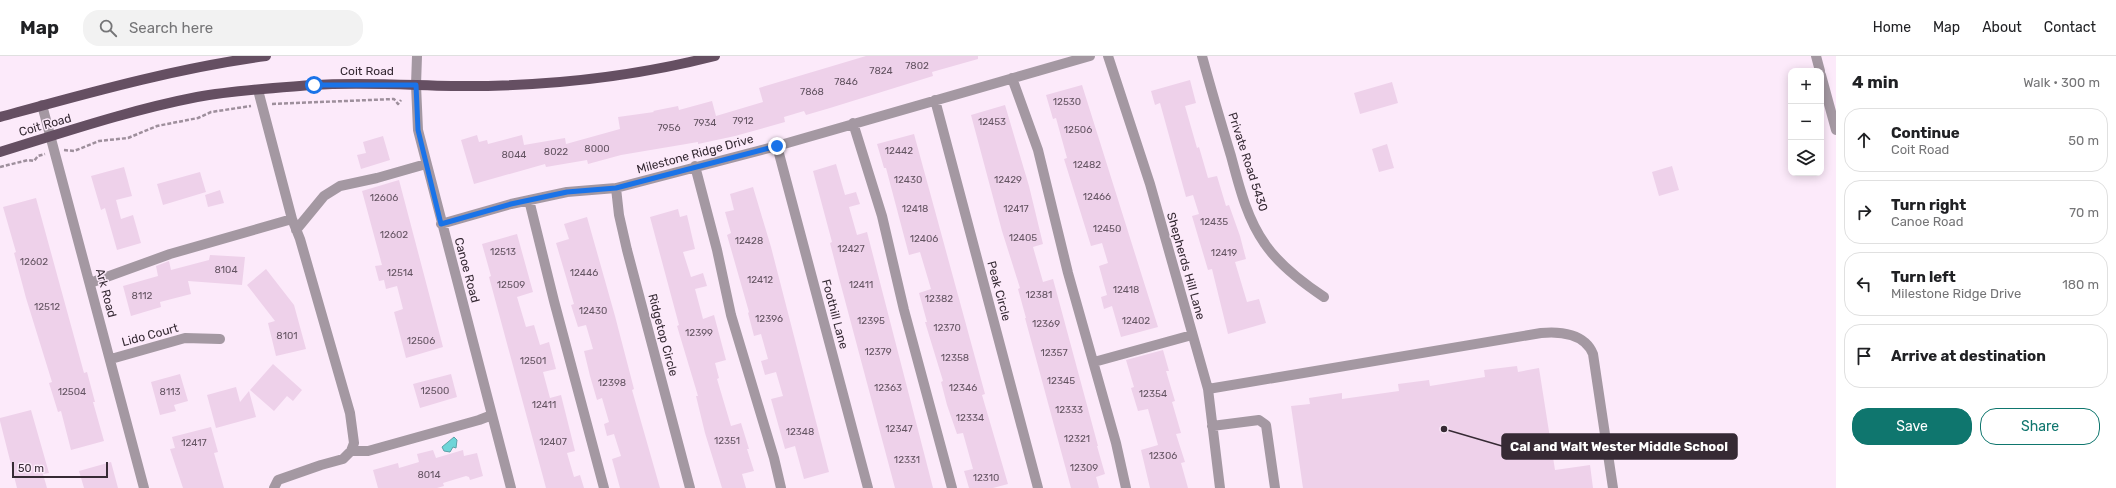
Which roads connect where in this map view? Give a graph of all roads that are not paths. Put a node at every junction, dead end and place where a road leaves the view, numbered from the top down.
1 (266, 56) edge
2 (417, 56) edge
3 (716, 56) edge
4 (1090, 56) edge
5 (1108, 56) edge
6 (1202, 56) edge
7 (1816, 56) edge
8 (1819, 68) edge
9 (1012, 78) junction
10 (416, 85) junction
11 (1824, 86) edge
12 (258, 90) junction
13 (935, 100) junction
14 (42, 105) junction
15 (0, 117) edge
16 (853, 123) junction
17 (1836, 130) edge
18 (50, 137) junction
19 (777, 146) junction
20 (0, 152) edge
21 (426, 164) junction
22 (695, 166) junction
23 (616, 188) junction
24 (530, 200) junction
25 (292, 219) junction
26 (441, 224) junction
27 (296, 230) junction
28 (90, 282) junction
29 (1324, 297) dead end
30 (1192, 335) junction
31 (220, 339) dead end
32 (111, 359) junction
33 (1094, 362) junction
34 (1208, 389) junction
35 (492, 415) junction
36 (1212, 426) junction
37 (351, 452) junction
38 (144, 488) edge
39 (274, 488) edge
40 (511, 488) edge
41 (604, 488) edge
42 (690, 488) edge
43 (781, 488) edge
44 (868, 488) edge
45 (952, 488) edge
46 (1038, 488) edge
47 (1126, 488) edge
48 (1220, 488) edge
49 (1275, 488) edge
50 (1613, 488) edge

1 - 14 main road, Coit Road
2 - 10 street, Canoe Road
3 - 10 main road, Coit Road
4 - 9 street, Milestone Ridge Drive
5 - 30 street, Shepherds Hill Lane
6 - 29 street, Private Road 5430
7 - 8 street
9 - 13 street, Milestone Ridge Drive
9 - 33 street
10 - 12 main road, Coit Road
10 - 21 street, Canoe Road
11 - 17 street
12 - 18 main road, Coit Road
12 - 25 street
13 - 16 street, Milestone Ridge Drive
13 - 46 street, Peak Circle
14 - 15 main road, Coit Road
14 - 18 street, Ark Road
16 - 19 street, Milestone Ridge Drive
16 - 45 street
18 - 20 main road, Coit Road
18 - 28 street, Ark Road
19 - 22 street, Milestone Ridge Drive
19 - 44 street, Foothill Lane
21 - 26 street, Canoe Road
21 - 27 street
22 - 23 street, Milestone Ridge Drive
22 - 43 street
23 - 24 street, Milestone Ridge Drive
23 - 42 street, Ridgetop Circle
24 - 26 street, Milestone Ridge Drive
24 - 41 street
25 - 27 street
25 - 28 street
26 - 35 street, Canoe Road
27 - 37 street
28 - 32 street, Ark Road
30 - 33 street
30 - 34 street, Shepherds Hill Lane
31 - 32 street, Lido Court
32 - 38 street, Ark Road
33 - 47 street
34 - 36 street, Shepherds Hill Lane
34 - 50 street
35 - 37 street
35 - 40 street, Canoe Road
36 - 48 street, Shepherds Hill Lane
36 - 49 street
37 - 39 street

